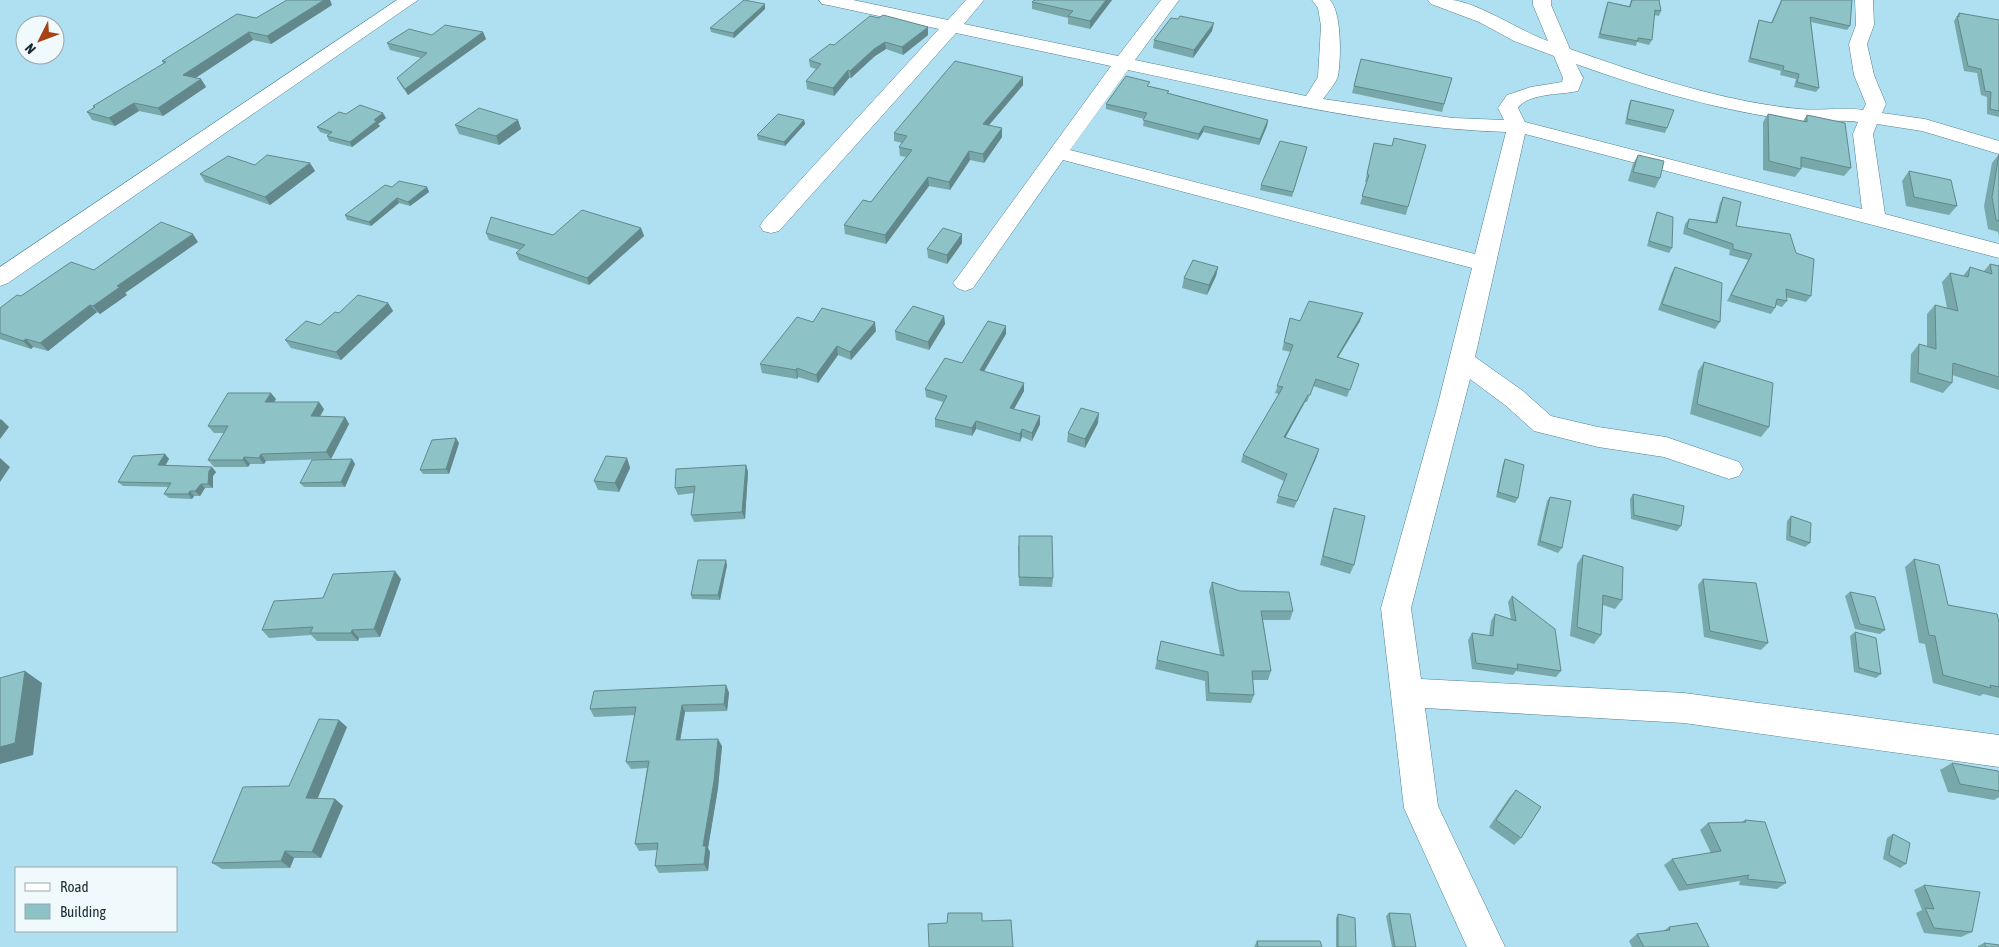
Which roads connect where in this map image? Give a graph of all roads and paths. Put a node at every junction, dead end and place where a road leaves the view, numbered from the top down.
1 (409, 0) edge
2 (828, 0) edge
3 (975, 0) edge
4 (1170, 0) edge
5 (1436, 0) edge
6 (1542, 0) edge
7 (1864, 0) edge
8 (848, 2) edge
9 (1314, 2) edge
10 (951, 27) junction
11 (1561, 51) junction
12 (1122, 63) junction
13 (1311, 103) junction
14 (1870, 117) junction
15 (1517, 126) junction
16 (1999, 148) edge
17 (1059, 153) junction
18 (1874, 218) junction
19 (771, 226) dead end
20 (1999, 250) edge
21 (1484, 264) junction
22 (0, 278) edge
23 (965, 283) dead end
24 (1461, 360) junction
25 (1729, 469) dead end
26 (1408, 693) junction
27 (1999, 751) edge
28 (1486, 947) edge

1 - 22 street
2 - 8 street
3 - 10 street
4 - 12 street
5 - 11 street
6 - 11 street
7 - 14 street
8 - 10 street
9 - 13 street
10 - 12 street
10 - 19 street
11 - 14 street
11 - 15 street
12 - 13 street
12 - 17 street
13 - 15 street
14 - 16 street
14 - 18 street
15 - 18 street
15 - 21 street
17 - 21 street
17 - 23 street
18 - 20 street
21 - 24 street
24 - 25 street
24 - 26 street
26 - 27 street
26 - 28 street

